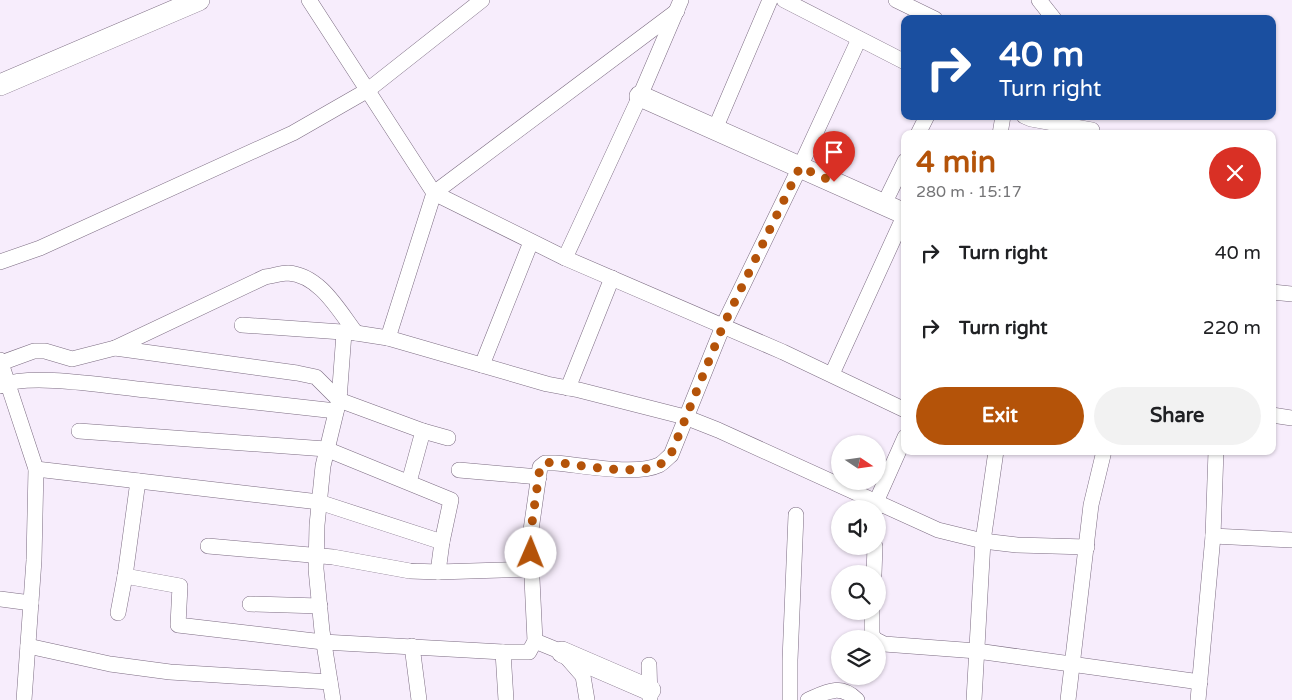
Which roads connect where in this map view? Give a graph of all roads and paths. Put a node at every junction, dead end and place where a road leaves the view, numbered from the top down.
1 (198, 0) edge
2 (309, 0) edge
3 (482, 0) edge
4 (770, 0) edge
5 (784, 0) edge
6 (896, 0) edge
7 (1038, 0) edge
8 (679, 5) edge
9 (927, 15) edge
10 (1051, 15) edge
11 (859, 39) junction
12 (901, 60) edge
13 (0, 86) edge
14 (368, 90) junction
15 (640, 96) junction
16 (1039, 120) edge
17 (1092, 127) edge
18 (715, 129) junction
19 (800, 167) junction
20 (901, 169) edge
21 (434, 193) junction
22 (884, 204) junction
23 (901, 212) edge
24 (901, 223) edge
25 (531, 242) junction
26 (565, 258) junction
27 (0, 262) edge
28 (612, 278) junction
29 (1276, 292) edge
30 (1292, 294) edge
31 (242, 325) dead end
32 (723, 326) junction
33 (350, 333) junction
34 (388, 338) junction
35 (115, 348) junction
36 (1, 361) edge
37 (482, 365) junction
38 (832, 374) junction
39 (4, 384) edge
40 (568, 388) junction
41 (337, 406) junction
42 (901, 408) edge
43 (1276, 416) edge
44 (685, 417) junction
45 (1292, 418) edge
46 (423, 430) junction
47 (79, 431) dead end
48 (448, 438) dead end
49 (901, 447) edge
50 (326, 449) junction
51 (995, 455) edge
52 (1103, 455) edge
53 (1216, 455) edge
54 (36, 469) junction
55 (459, 470) dead end
56 (539, 477) junction
57 (138, 481) junction
58 (409, 482) junction
59 (864, 500) edge
60 (879, 500) edge
61 (319, 502) junction
62 (886, 510) edge
63 (796, 515) dead end
64 (1213, 536) junction
65 (1292, 540) edge
66 (983, 541) junction
67 (442, 542) junction
68 (208, 546) dead end
69 (1087, 547) junction
70 (316, 555) junction
71 (532, 569) junction
72 (438, 572) junction
73 (125, 576) junction
74 (0, 599) edge
75 (31, 603) junction
76 (250, 604) dead end
77 (320, 606) junction
78 (118, 613) dead end
79 (535, 641) junction
80 (323, 642) junction
81 (886, 644) edge
82 (28, 646) junction
83 (412, 646) junction
84 (977, 651) junction
85 (503, 652) junction
86 (562, 652) junction
87 (649, 664) dead end
88 (1072, 665) junction
89 (330, 682) junction
90 (1200, 682) junction
91 (650, 695) edge
92 (24, 700) edge
93 (333, 700) edge
94 (418, 700) edge
95 (506, 700) edge
96 (587, 700) edge
97 (790, 700) edge
98 (808, 700) edge
99 (857, 700) edge
100 (974, 700) edge
101 (1068, 700) edge
102 (1198, 700) edge

1 - 13 main road
2 - 14 street
3 - 14 street
4 - 18 street
5 - 11 street
6 - 9 street
7 - 10 street
8 - 15 street
8 - 21 street
11 - 12 street
11 - 19 street
14 - 21 street
14 - 27 street
15 - 18 main road
15 - 26 street
16 - 17 street
18 - 19 main road
19 - 22 main road
19 - 32 street
20 - 22 street
21 - 25 street
21 - 34 street
22 - 23 main road
24 - 38 street
25 - 26 street
25 - 37 street
26 - 28 street
28 - 32 street
28 - 40 street
29 - 30 street
31 - 33 street
32 - 38 street
32 - 44 street
33 - 34 street
33 - 35 street
33 - 41 street
34 - 37 street
35 - 36 street
35 - 41 street
36 - 39 street
37 - 40 street
38 - 42 street
39 - 41 street
39 - 54 street
40 - 44 street
41 - 46 street
41 - 50 street
43 - 45 street
44 - 56 street
44 - 59 street
46 - 48 street
46 - 58 street
47 - 50 street
49 - 60 street
50 - 58 street
50 - 61 street
51 - 66 street
52 - 69 street
53 - 64 street
54 - 57 street
54 - 75 street
55 - 56 street
56 - 71 street
57 - 61 street
57 - 73 street
58 - 67 street
61 - 67 street
61 - 70 street
62 - 66 street
63 - 97 street
64 - 65 street
64 - 90 street
66 - 69 street
66 - 84 street
67 - 72 street
68 - 70 street
69 - 88 street
70 - 72 street
70 - 77 street
71 - 72 street
71 - 79 street
73 - 78 street
73 - 80 street
74 - 75 street
75 - 82 street
76 - 77 street
77 - 80 street
79 - 85 street
79 - 86 street
80 - 83 street
80 - 89 street
81 - 84 street
82 - 89 street
82 - 92 street
83 - 85 street
83 - 94 street
84 - 88 street
84 - 100 street
85 - 95 street
86 - 91 main road
86 - 96 street
87 - 91 street
88 - 90 street
88 - 101 street
89 - 93 street
90 - 102 street
98 - 99 street

